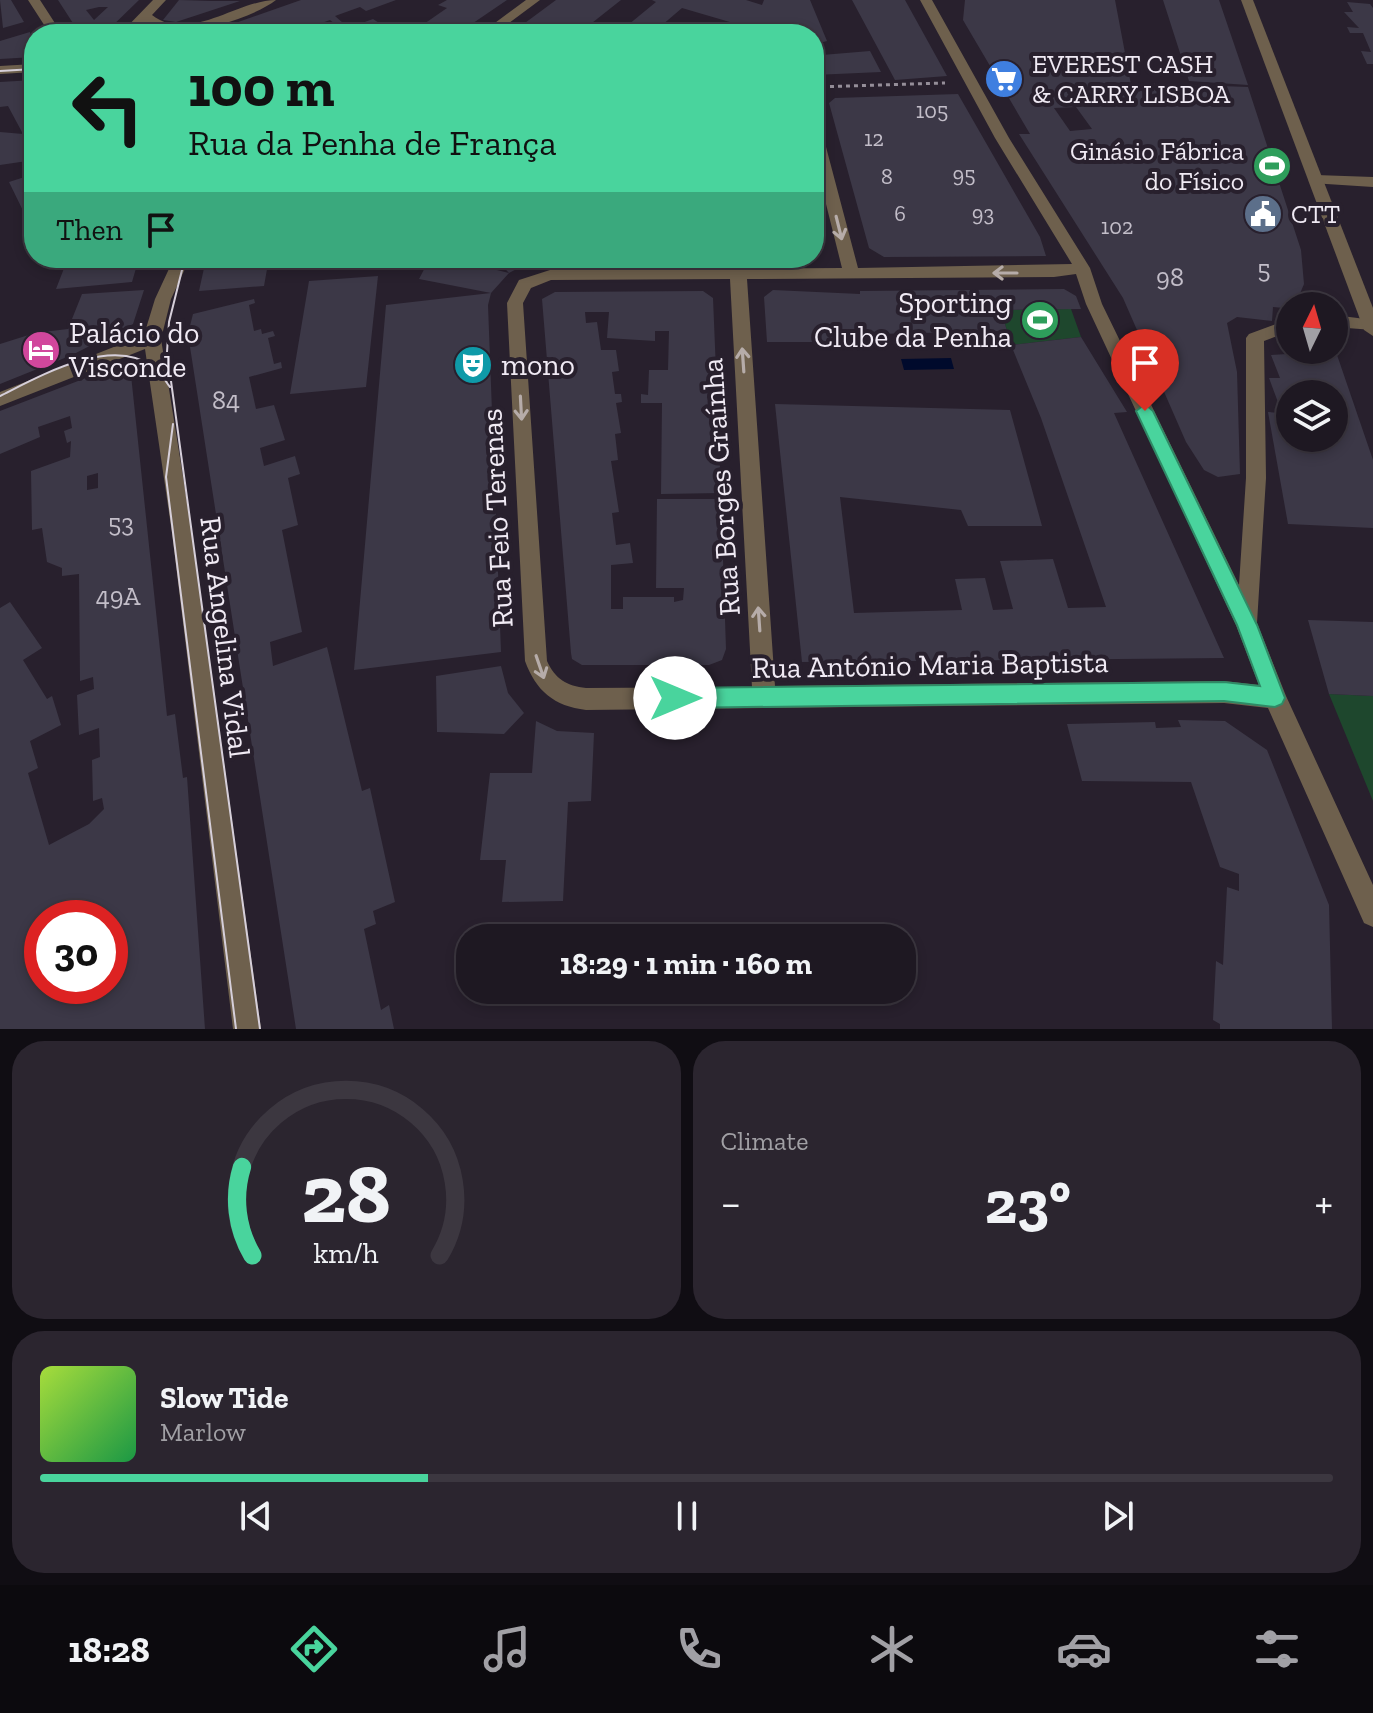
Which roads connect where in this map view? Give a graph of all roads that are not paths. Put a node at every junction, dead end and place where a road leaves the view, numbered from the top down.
1 (34, 0) edge
2 (160, 0) edge
3 (270, 0) edge
4 (534, 0) edge
5 (926, 0) edge
6 (1247, 0) edge
7 (144, 15) junction
8 (50, 24) edge
9 (135, 24) edge
10 (153, 24) edge
11 (199, 24) edge
12 (500, 24) edge
13 (24, 69) edge
14 (0, 70) edge
15 (824, 167) edge
16 (1316, 180) junction
17 (1373, 182) edge
18 (177, 268) edge
19 (1082, 268) junction
20 (851, 273) junction
21 (738, 274) junction
22 (1348, 323) edge
23 (1372, 327) edge
24 (1276, 330) edge
25 (152, 339) junction
26 (0, 399) edge
27 (1247, 625) junction
28 (764, 697) junction
29 (1275, 698) junction
30 (586, 699) joint
31 (1373, 914) edge
32 (247, 1029) edge

1 - 8 street
2 - 7 street
3 - 11 street
4 - 12 street
5 - 19 street
6 - 16 street
7 - 9 street
7 - 10 street
13 - 14 street
15 -> 20 street
16 - 17 street
16 - 23 street
18 - 25 street, Rua Angelina Vidal
19 -> 20 street
19 - 27 street
20 - 21 street
28 -> 21 street, Rua Borges Graínha
21 -> 30 street, Rua Feio Terenas
22 - 23 street
24 - 27 street
25 - 26 street
25 - 32 street, Rua Angelina Vidal
27 - 29 street
28 - 29 street, Rua António Maria Baptista
28 - 30 street, Rua António Maria Baptista
29 - 31 street

